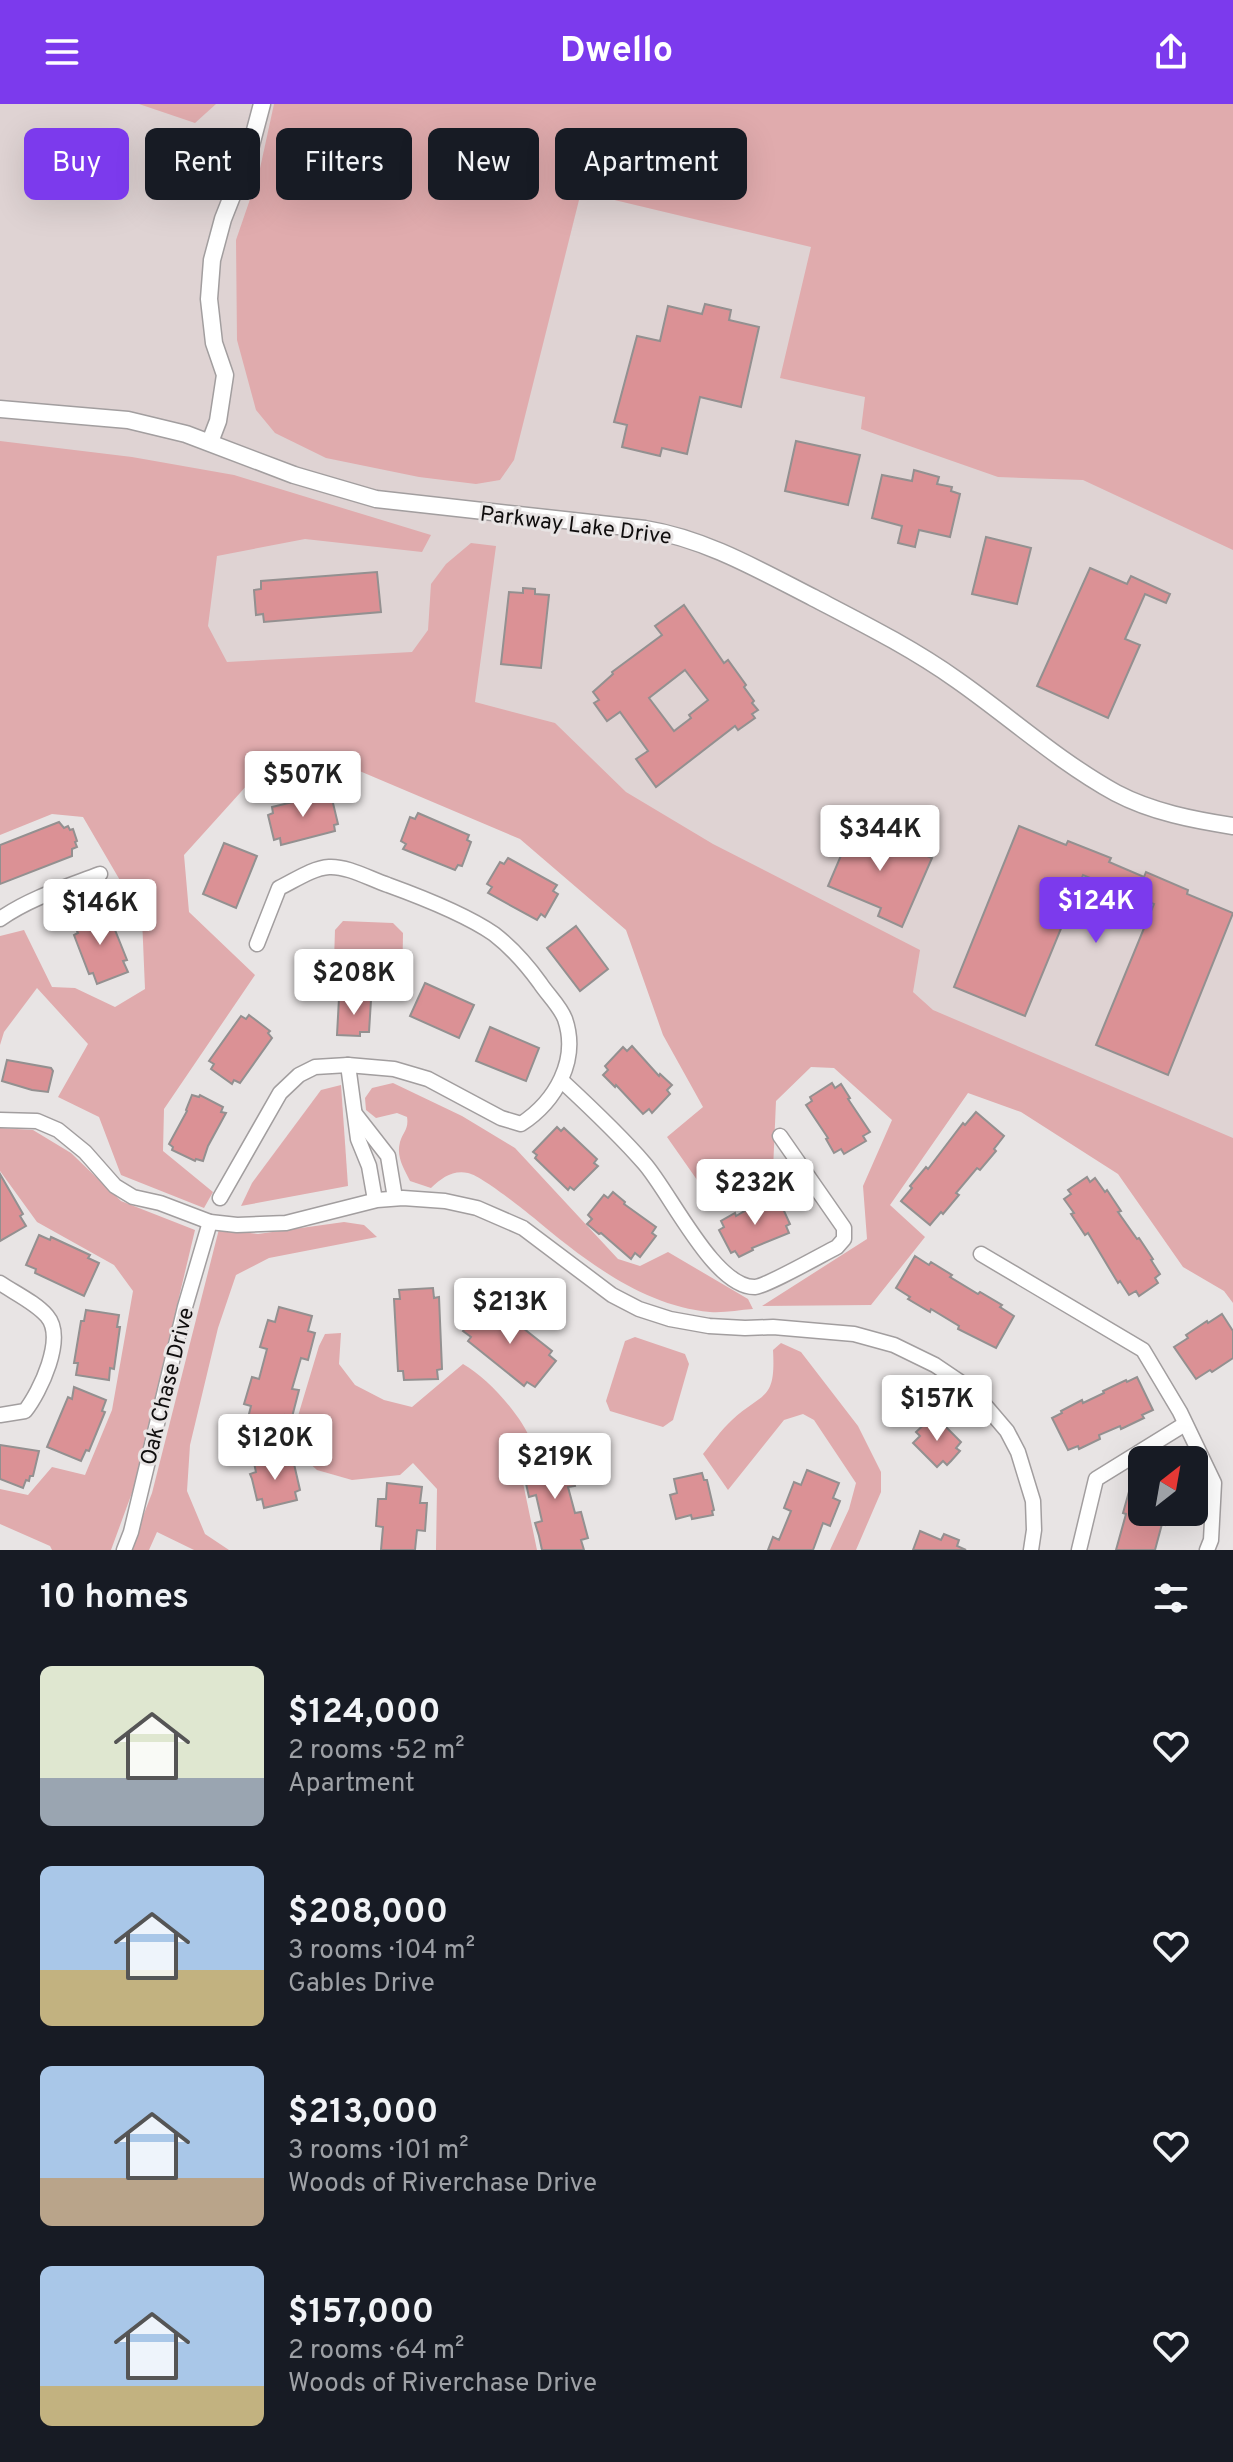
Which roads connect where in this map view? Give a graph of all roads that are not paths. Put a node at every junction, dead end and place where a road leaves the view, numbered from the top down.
1 (262, 104) edge
2 (0, 409) edge
3 (210, 442) junction
4 (1233, 826) edge
5 (100, 874) dead end
6 (0, 919) edge
7 (257, 944) dead end
8 (348, 1065) junction
9 (562, 1081) junction
10 (353, 1111) junction
11 (0, 1120) edge
12 (780, 1136) dead end
13 (220, 1198) dead end
14 (395, 1198) junction
15 (375, 1200) junction
16 (210, 1222) junction
17 (981, 1254) dead end
18 (0, 1283) edge
19 (0, 1415) edge
20 (1185, 1424) junction
21 (124, 1550) edge
22 (1031, 1550) edge
23 (1079, 1550) edge
24 (1207, 1550) edge

1 - 3 street
2 - 3 street, Parkway Lake Drive
3 - 4 street, Parkway Lake Drive
5 - 6 street
7 - 9 street
8 - 9 street
8 - 10 street
8 - 13 street
9 - 12 street
10 - 14 street
10 - 15 street
11 - 16 street
14 - 15 street
14 - 22 street
15 - 16 street
16 - 21 street, Oak Chase Drive
17 - 20 street
18 - 19 street
20 - 23 street
20 - 24 street

